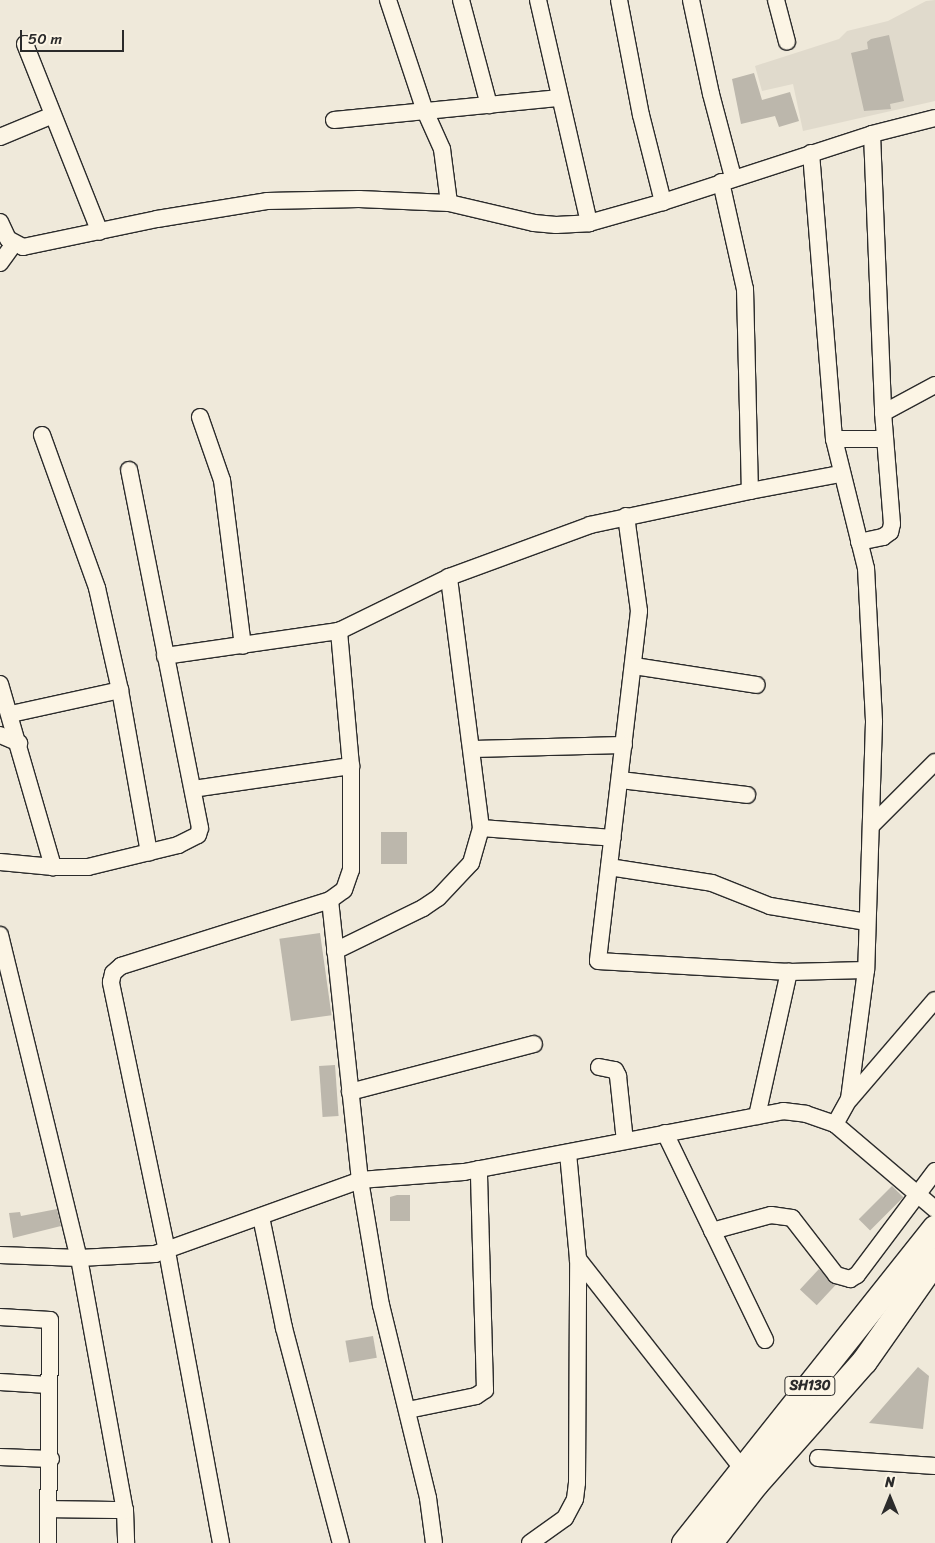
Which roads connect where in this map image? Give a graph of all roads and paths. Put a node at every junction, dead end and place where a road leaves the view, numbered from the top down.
1 (388, 0) edge
2 (461, 0) edge
3 (538, 0) edge
4 (618, 0) edge
5 (692, 0) edge
6 (776, 0) edge
7 (787, 42) dead end
8 (25, 44) dead end
9 (560, 98) junction
10 (489, 105) junction
11 (425, 111) junction
12 (53, 115) junction
13 (935, 118) edge
14 (334, 120) dead end
15 (872, 134) junction
16 (0, 137) edge
17 (812, 153) junction
18 (727, 179) junction
19 (663, 202) junction
20 (449, 203) junction
21 (0, 222) edge
22 (589, 223) junction
23 (100, 232) junction
24 (14, 244) junction
25 (0, 263) edge
26 (935, 385) edge
27 (882, 413) junction
28 (200, 417) dead end
29 (42, 435) dead end
30 (885, 438) junction
31 (834, 439) junction
32 (129, 470) dead end
33 (840, 474) junction
34 (750, 490) junction
35 (626, 516) junction
36 (859, 542) junction
37 (449, 577) junction
38 (339, 631) junction
39 (243, 646) junction
40 (165, 656) junction
41 (634, 666) junction
42 (0, 684) edge
43 (757, 685) dead end
44 (120, 690) junction
45 (11, 714) junction
46 (0, 735) edge
47 (20, 743) junction
48 (624, 745) junction
49 (472, 749) junction
50 (935, 762) edge
51 (351, 766) junction
52 (620, 780) junction
53 (193, 789) junction
54 (747, 795) dead end
55 (872, 825) junction
56 (482, 828) junction
57 (613, 838) junction
58 (149, 852) junction
59 (0, 862) edge
60 (53, 867) junction
61 (609, 867) junction
62 (330, 900) junction
63 (867, 922) junction
64 (0, 934) edge
65 (335, 951) junction
66 (866, 970) junction
67 (789, 972) junction
68 (935, 1000) edge
69 (534, 1044) dead end
70 (599, 1067) dead end
71 (350, 1092) junction
72 (849, 1099) junction
73 (757, 1116) junction
74 (835, 1124) junction
75 (665, 1133) junction
76 (625, 1141) junction
77 (568, 1154) junction
78 (479, 1169) junction
79 (935, 1171) edge
80 (360, 1180) junction
81 (917, 1194) junction
82 (935, 1209) edge
83 (261, 1217) junction
84 (935, 1228) edge
85 (712, 1231) junction
86 (167, 1251) junction
87 (0, 1255) edge
88 (79, 1258) junction
89 (578, 1259) junction
90 (935, 1260) edge
91 (0, 1317) edge
92 (765, 1340) dead end
93 (0, 1382) edge
94 (48, 1385) junction
95 (408, 1410) junction
96 (0, 1457) edge
97 (818, 1458) dead end
98 (51, 1459) junction
99 (935, 1466) edge
100 (749, 1477) junction
101 (50, 1509) junction
102 (126, 1510) junction
103 (48, 1543) edge
104 (126, 1543) edge
105 (221, 1543) edge
106 (341, 1543) edge
107 (434, 1543) edge
108 (530, 1543) edge
109 (684, 1543) edge
110 (709, 1543) edge

1 - 11 street
2 - 10 street
3 - 9 street
4 - 19 street
5 - 18 street
6 - 7 street
8 - 12 street
9 - 10 street
9 - 22 street
10 - 11 street
11 - 14 street
11 - 20 street
12 - 16 street
12 - 23 street
13 - 15 street
15 - 17 street
15 - 27 street
17 - 18 street
17 - 31 street
18 - 19 street
18 - 34 street
19 - 22 street
20 - 22 street
20 - 23 street
21 - 24 street
23 - 24 street
24 - 25 street
26 - 27 street
27 - 30 street
28 - 39 street
29 - 44 street
30 - 31 street
30 - 36 street
31 - 33 street
32 - 40 street
33 - 34 street
33 - 36 street
34 - 35 street
35 - 37 street
35 - 41 street
36 - 55 street
37 - 38 street
37 - 49 street
38 - 39 street
38 - 51 street
39 - 40 street
40 - 53 street
41 - 43 street
41 - 48 street
42 - 45 street
44 - 45 street
44 - 58 street
45 - 47 street
46 - 47 street
47 - 60 street
48 - 49 street
48 - 52 street
49 - 56 street
50 - 55 street
51 - 53 street
51 - 62 street
52 - 54 street
52 - 57 street
53 - 58 street
55 - 63 street
56 - 57 street
56 - 65 street
57 - 61 street
58 - 60 street
59 - 60 street
61 - 63 street
61 - 67 street
62 - 65 street
62 - 86 street
63 - 66 street
64 - 88 street
65 - 71 street
66 - 67 street
66 - 72 street
67 - 73 street
68 - 72 street
69 - 71 street
70 - 76 street
71 - 80 street
72 - 74 street
73 - 74 street
73 - 75 street
74 - 81 street
75 - 76 street
75 - 85 street
76 - 77 street
77 - 78 street
77 - 89 street
78 - 80 street
78 - 95 street
79 - 81 street
80 - 83 street
80 - 95 street
81 - 82 street
81 - 85 street
83 - 86 street
83 - 106 street
84 - 100 main road, SH130
85 - 92 street
86 - 88 street
86 - 105 street
87 - 88 street
88 - 102 street
89 - 100 street
89 - 108 street
90 - 100 main road
91 - 94 street
93 - 94 street
94 - 98 street
95 - 107 street
96 - 98 street
97 - 99 street
98 - 101 street
100 - 109 main road, SH130
100 - 110 main road
101 - 102 street
101 - 103 street
102 - 104 street

